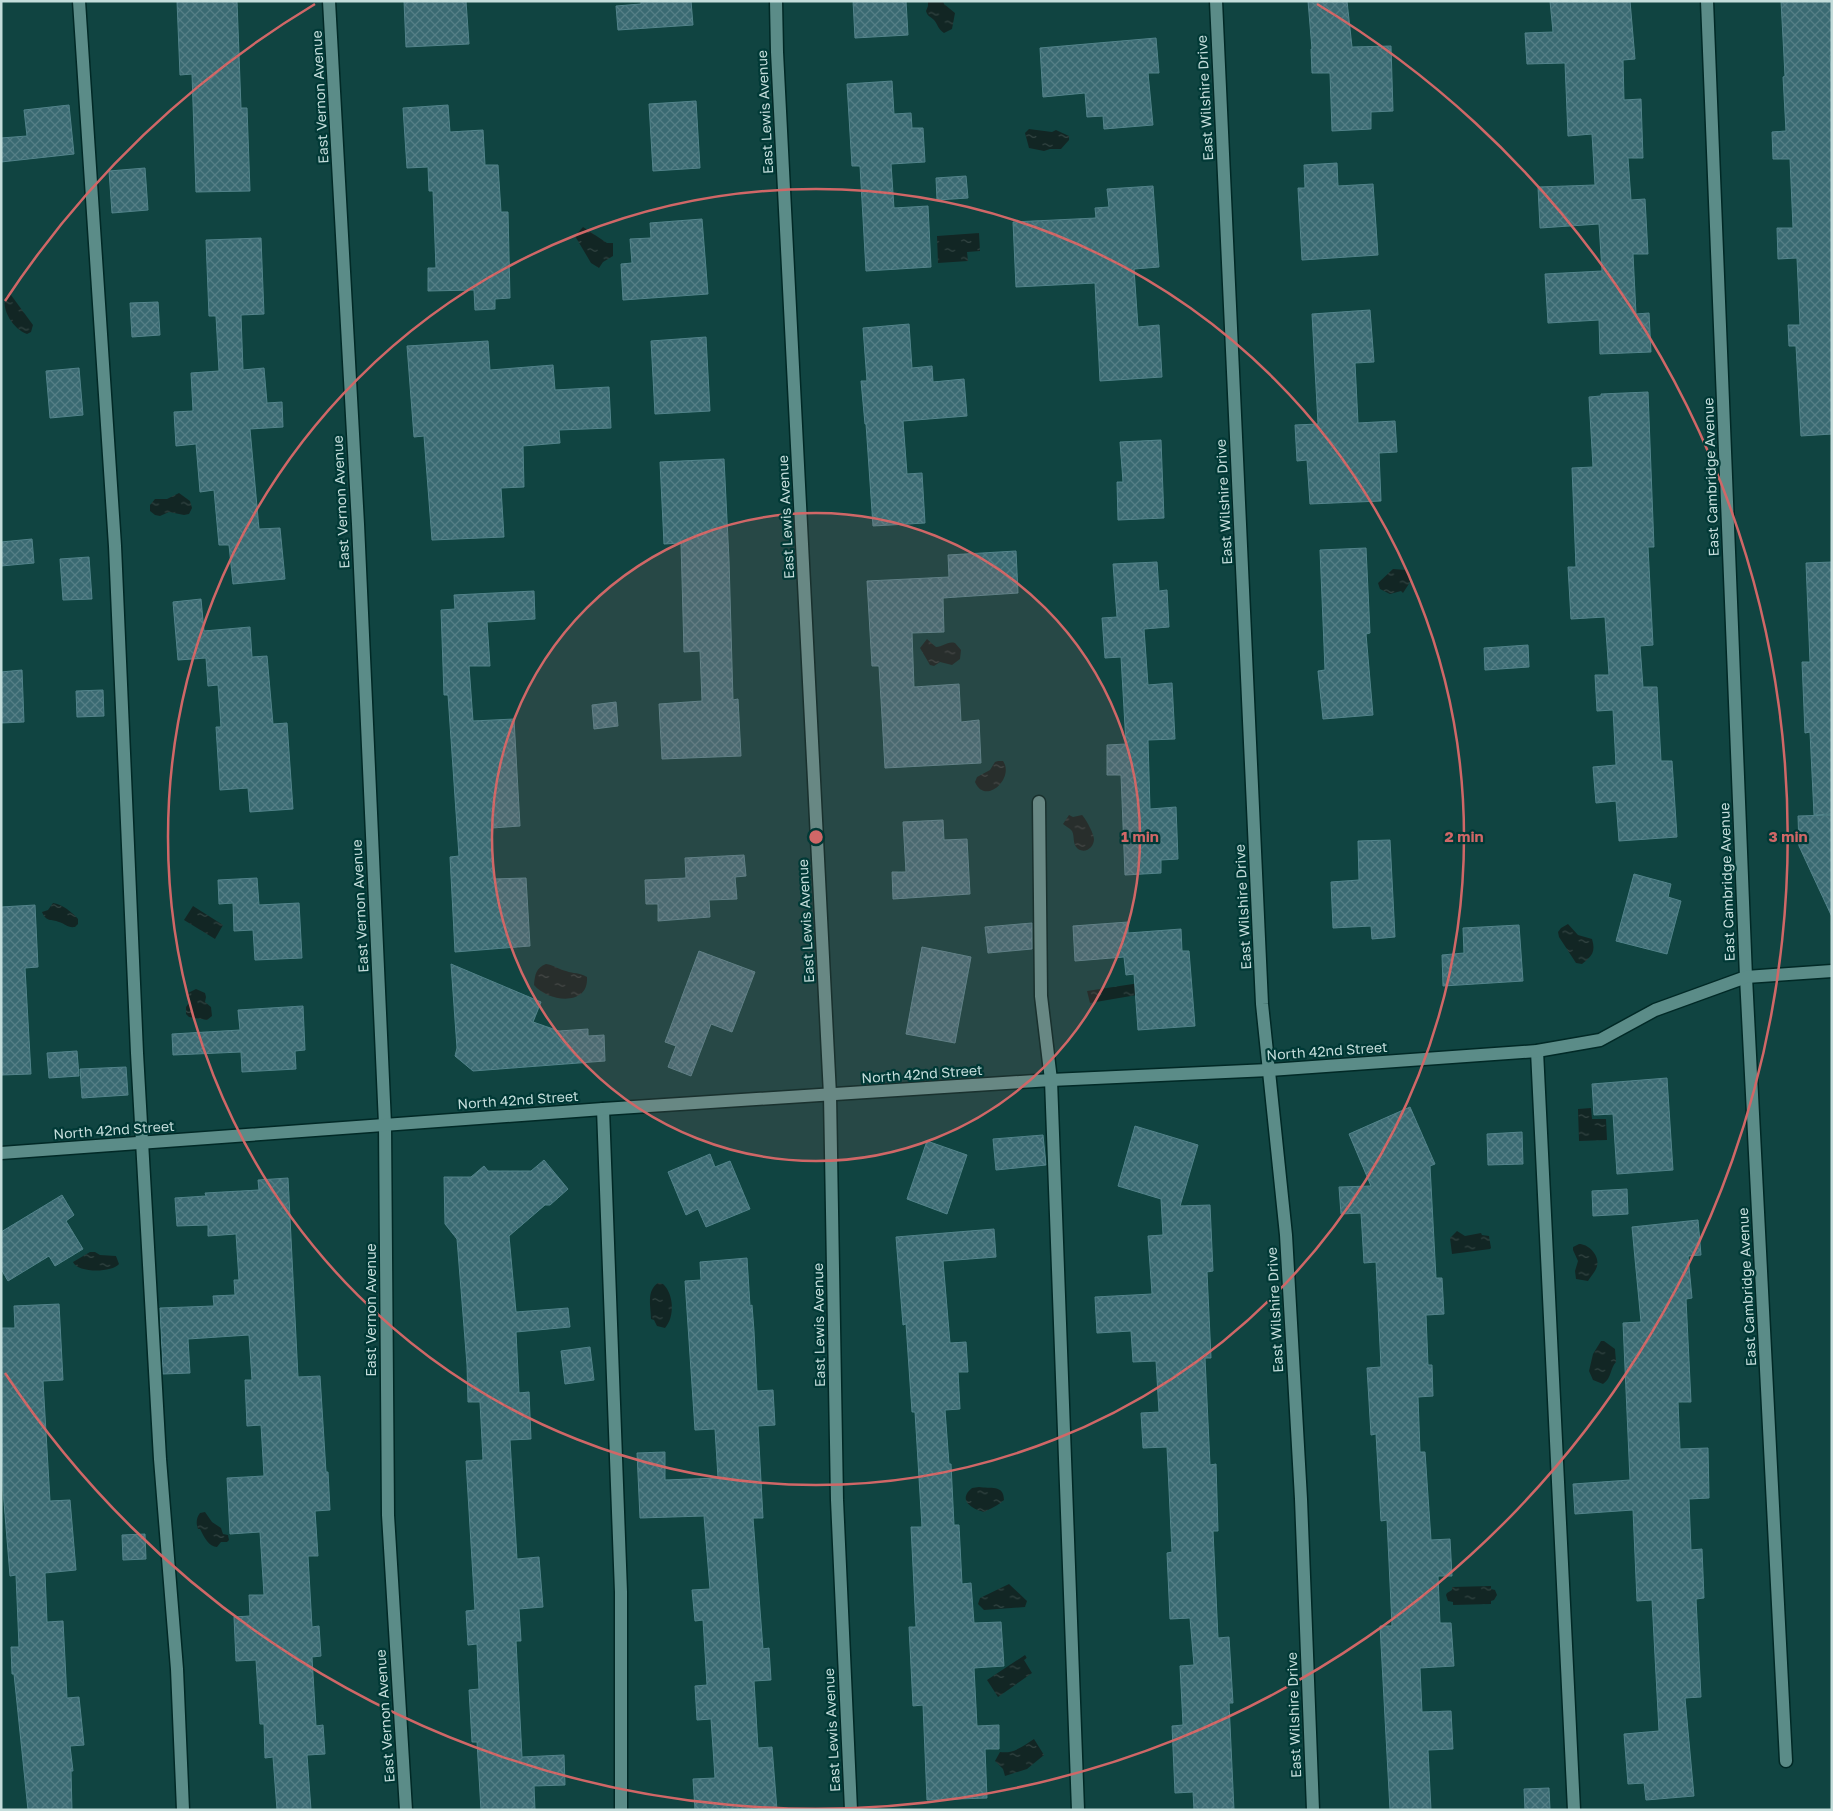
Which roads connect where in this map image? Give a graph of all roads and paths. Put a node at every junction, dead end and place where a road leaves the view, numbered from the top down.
1 (79, 1) edge
2 (329, 1) edge
3 (776, 1) edge
4 (1216, 1) edge
5 (1707, 1) edge
6 (1039, 802) dead end
7 (1832, 971) edge
8 (1746, 977) junction
9 (1537, 1051) junction
10 (1270, 1070) junction
11 (1051, 1080) junction
12 (830, 1095) junction
13 (604, 1109) junction
14 (385, 1124) junction
15 (142, 1144) junction
16 (1, 1153) edge
17 (1786, 1761) dead end
18 (183, 1810) edge
19 (406, 1810) edge
20 (620, 1810) edge
21 (851, 1810) edge
22 (1078, 1810) edge
23 (1313, 1810) edge
24 (1574, 1810) edge

1 - 15 street
2 - 14 street, East Vernon Avenue
3 - 12 street, East Lewis Avenue
4 - 10 street, East Wilshire Drive
5 - 8 street, East Cambridge Avenue
6 - 11 street
7 - 8 street, North 42nd Street
8 - 9 street, North 42nd Street
8 - 17 street, East Cambridge Avenue
9 - 10 street, North 42nd Street
9 - 24 street
10 - 11 street, North 42nd Street
10 - 23 street, East Wilshire Drive
11 - 12 street, North 42nd Street
11 - 22 street
12 - 13 street, North 42nd Street
12 - 21 street, East Lewis Avenue
13 - 14 street, North 42nd Street
13 - 20 street
14 - 15 street, North 42nd Street
14 - 19 street, East Vernon Avenue
15 - 16 street, North 42nd Street
15 - 18 street

